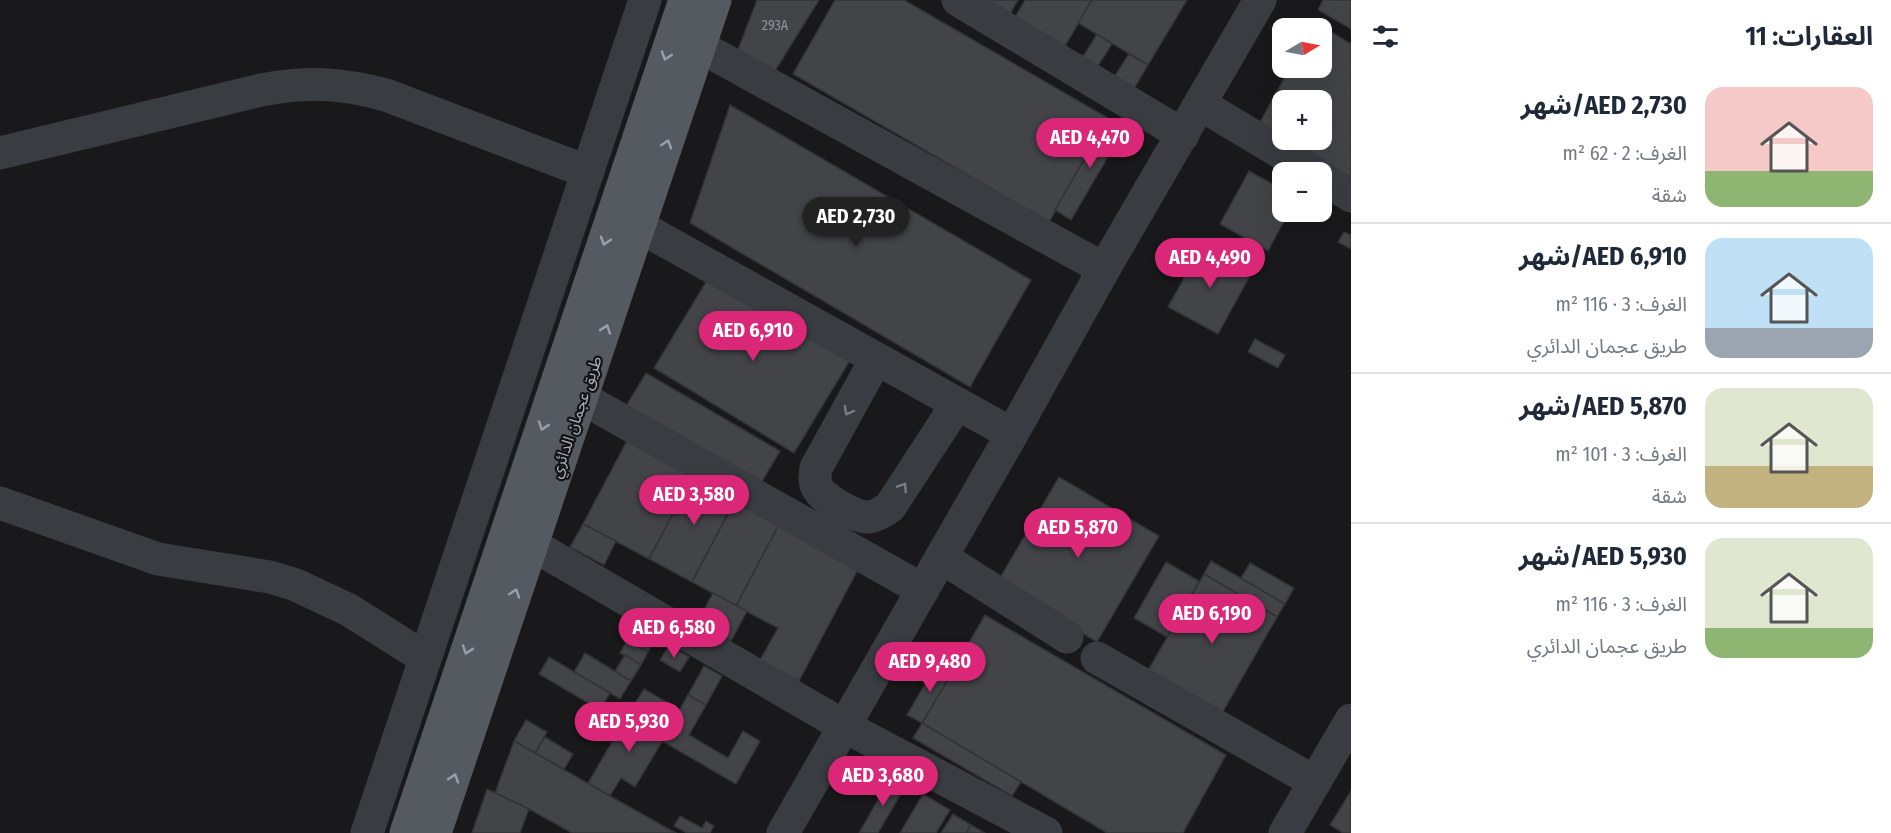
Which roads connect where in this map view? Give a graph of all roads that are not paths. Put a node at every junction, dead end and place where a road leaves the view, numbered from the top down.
1 (645, 0) edge
2 (685, 0) edge
3 (715, 0) edge
4 (958, 0) edge
5 (1260, 0) edge
6 (699, 46) junction
7 (1200, 104) junction
8 (1183, 135) junction
9 (0, 153) edge
10 (1296, 162) edge
11 (588, 172) junction
12 (1332, 184) edge
13 (1351, 196) edge
14 (640, 226) junction
15 (1104, 268) junction
16 (876, 359) junction
17 (582, 398) junction
18 (957, 404) junction
19 (1012, 434) junction
20 (0, 503) edge
21 (531, 544) junction
22 (941, 557) junction
23 (922, 590) junction
24 (1067, 637) dead end
25 (425, 658) junction
26 (1096, 658) dead end
27 (1351, 720) edge
28 (844, 726) junction
29 (1315, 782) junction
30 (367, 833) edge
31 (406, 833) edge
32 (435, 833) edge
33 (783, 833) edge
34 (1046, 833) edge
35 (1285, 833) edge

1 - 11 street
2 -> 31 main road, طريق عجمان الدائري
3 - 6 main road, طريق عجمان الدائري
4 - 8 street
5 - 7 street
14 -> 6 main road, طريق عجمان الدائري
6 - 15 street
7 - 8 street
7 - 10 street
8 - 15 street
9 - 11 street
11 - 25 street
12 - 13 street
14 - 16 street
17 -> 14 main road, طريق عجمان الدائري
15 - 19 street
16 - 18 street
16 -> 18 street
17 - 21 main road, طريق عجمان الدائري
17 - 23 street
18 - 19 street
19 - 22 street
20 - 25 street
21 - 28 street
32 -> 21 main road, طريق عجمان الدائري
22 - 23 street
22 - 24 street
23 - 28 street
25 - 30 street
26 - 29 street
27 - 29 street
28 - 33 street
28 - 34 street
29 - 35 street

